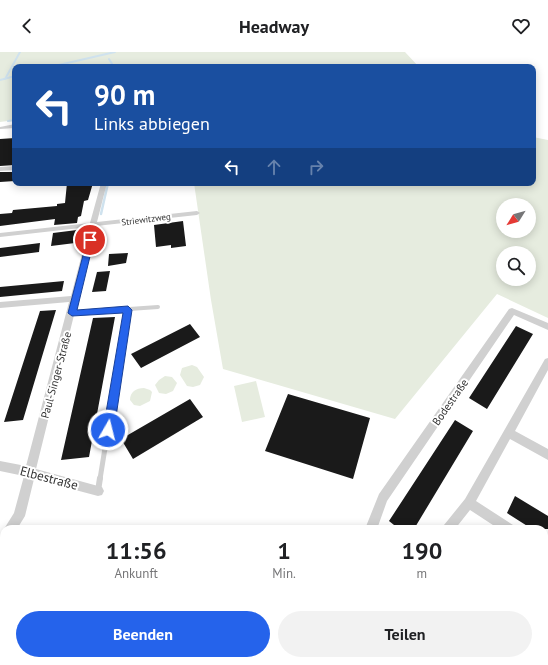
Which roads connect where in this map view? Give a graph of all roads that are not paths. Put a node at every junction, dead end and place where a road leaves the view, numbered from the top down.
1 (12, 126) edge
2 (2, 128) dead end
3 (12, 168) edge
4 (0, 169) edge
5 (103, 186) edge
6 (198, 213) dead end
7 (94, 225) junction
8 (0, 235) edge
9 (75, 299) junction
10 (0, 305) edge
11 (158, 308) dead end
12 (128, 310) junction
13 (72, 313) junction
14 (548, 327) edge
15 (548, 362) edge
16 (545, 377) edge
17 (508, 432) junction
18 (548, 455) edge
19 (0, 466) edge
20 (30, 473) junction
21 (98, 491) joint
22 (469, 503) junction
23 (13, 525) edge
24 (373, 525) edge
25 (451, 525) edge
26 (503, 525) edge

1 - 2 street
3 - 4 street
5 - 7 street, Paul-Singer-Straße
6 - 7 street, Striewitzweg
7 - 8 street, Striewitzweg
7 - 9 street, Paul-Singer-Straße
9 - 10 street
9 - 13 street, Paul-Singer-Straße
11 - 12 lane
12 - 13 lane
12 - 21 lane
13 - 20 street, Paul-Singer-Straße
14 - 24 street, Bodestraße
15 - 16 street
16 - 17 street
17 - 18 street
17 - 22 street
19 - 20 street, Elbestraße
20 - 21 street, Elbestraße
20 - 23 street, Paul-Singer-Straße
22 - 25 street
22 - 26 street

